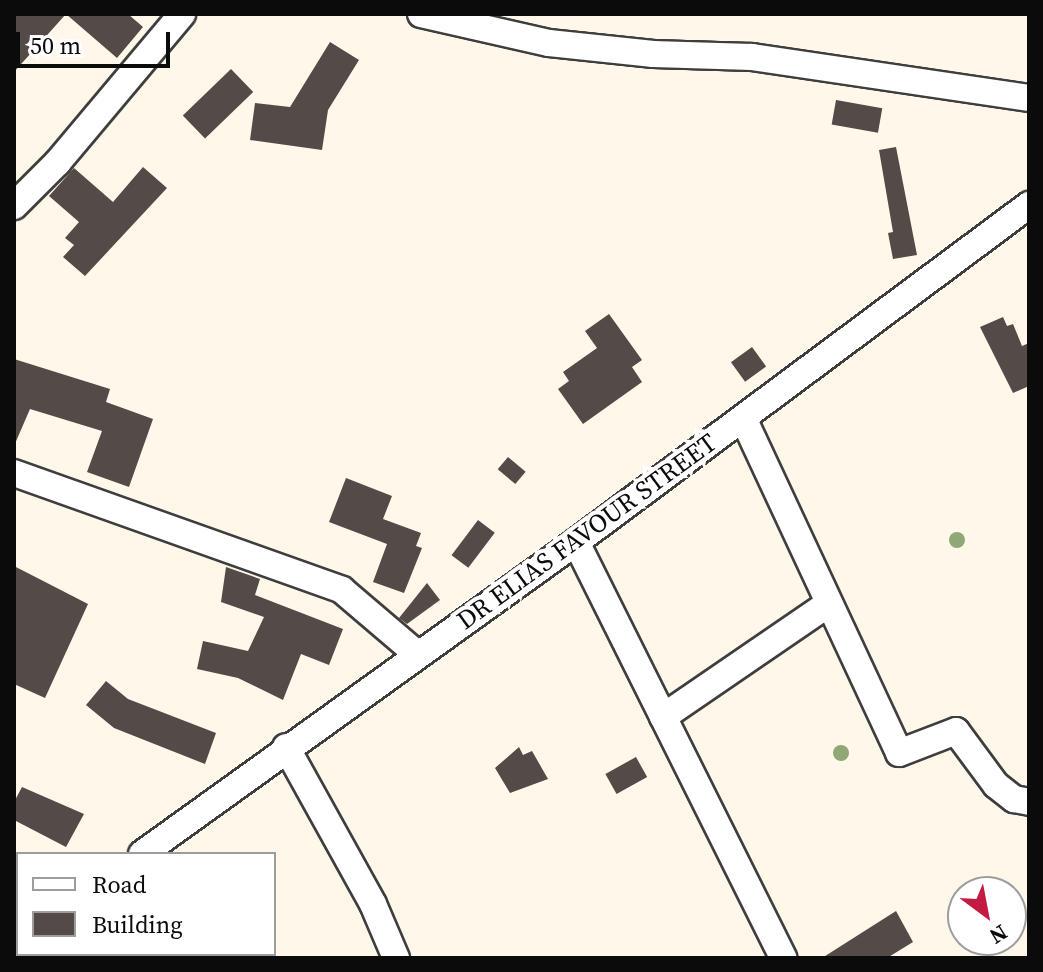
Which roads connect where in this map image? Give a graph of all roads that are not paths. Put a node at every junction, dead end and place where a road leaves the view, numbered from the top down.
1 (182, 14) edge
2 (421, 14) edge
3 (1029, 98) edge
4 (14, 206) edge
5 (1027, 212) edge
6 (744, 420) junction
7 (14, 473) edge
8 (576, 542) junction
9 (828, 604) junction
10 (417, 654) junction
11 (663, 717) junction
12 (286, 747) junction
13 (1029, 802) edge
14 (145, 852) edge
15 (396, 958) edge
16 (783, 958) edge

1 - 4 street
2 - 3 street
5 - 6 street, DR ELIAS FAVOUR STREET
6 - 8 street, DR ELIAS FAVOUR STREET
6 - 9 street
7 - 10 street
8 - 10 street, DR ELIAS FAVOUR STREET
8 - 11 street
9 - 11 street
9 - 13 street
10 - 12 street, DR ELIAS FAVOUR STREET
11 - 16 street
12 - 14 street, DR ELIAS FAVOUR STREET
12 - 15 street

